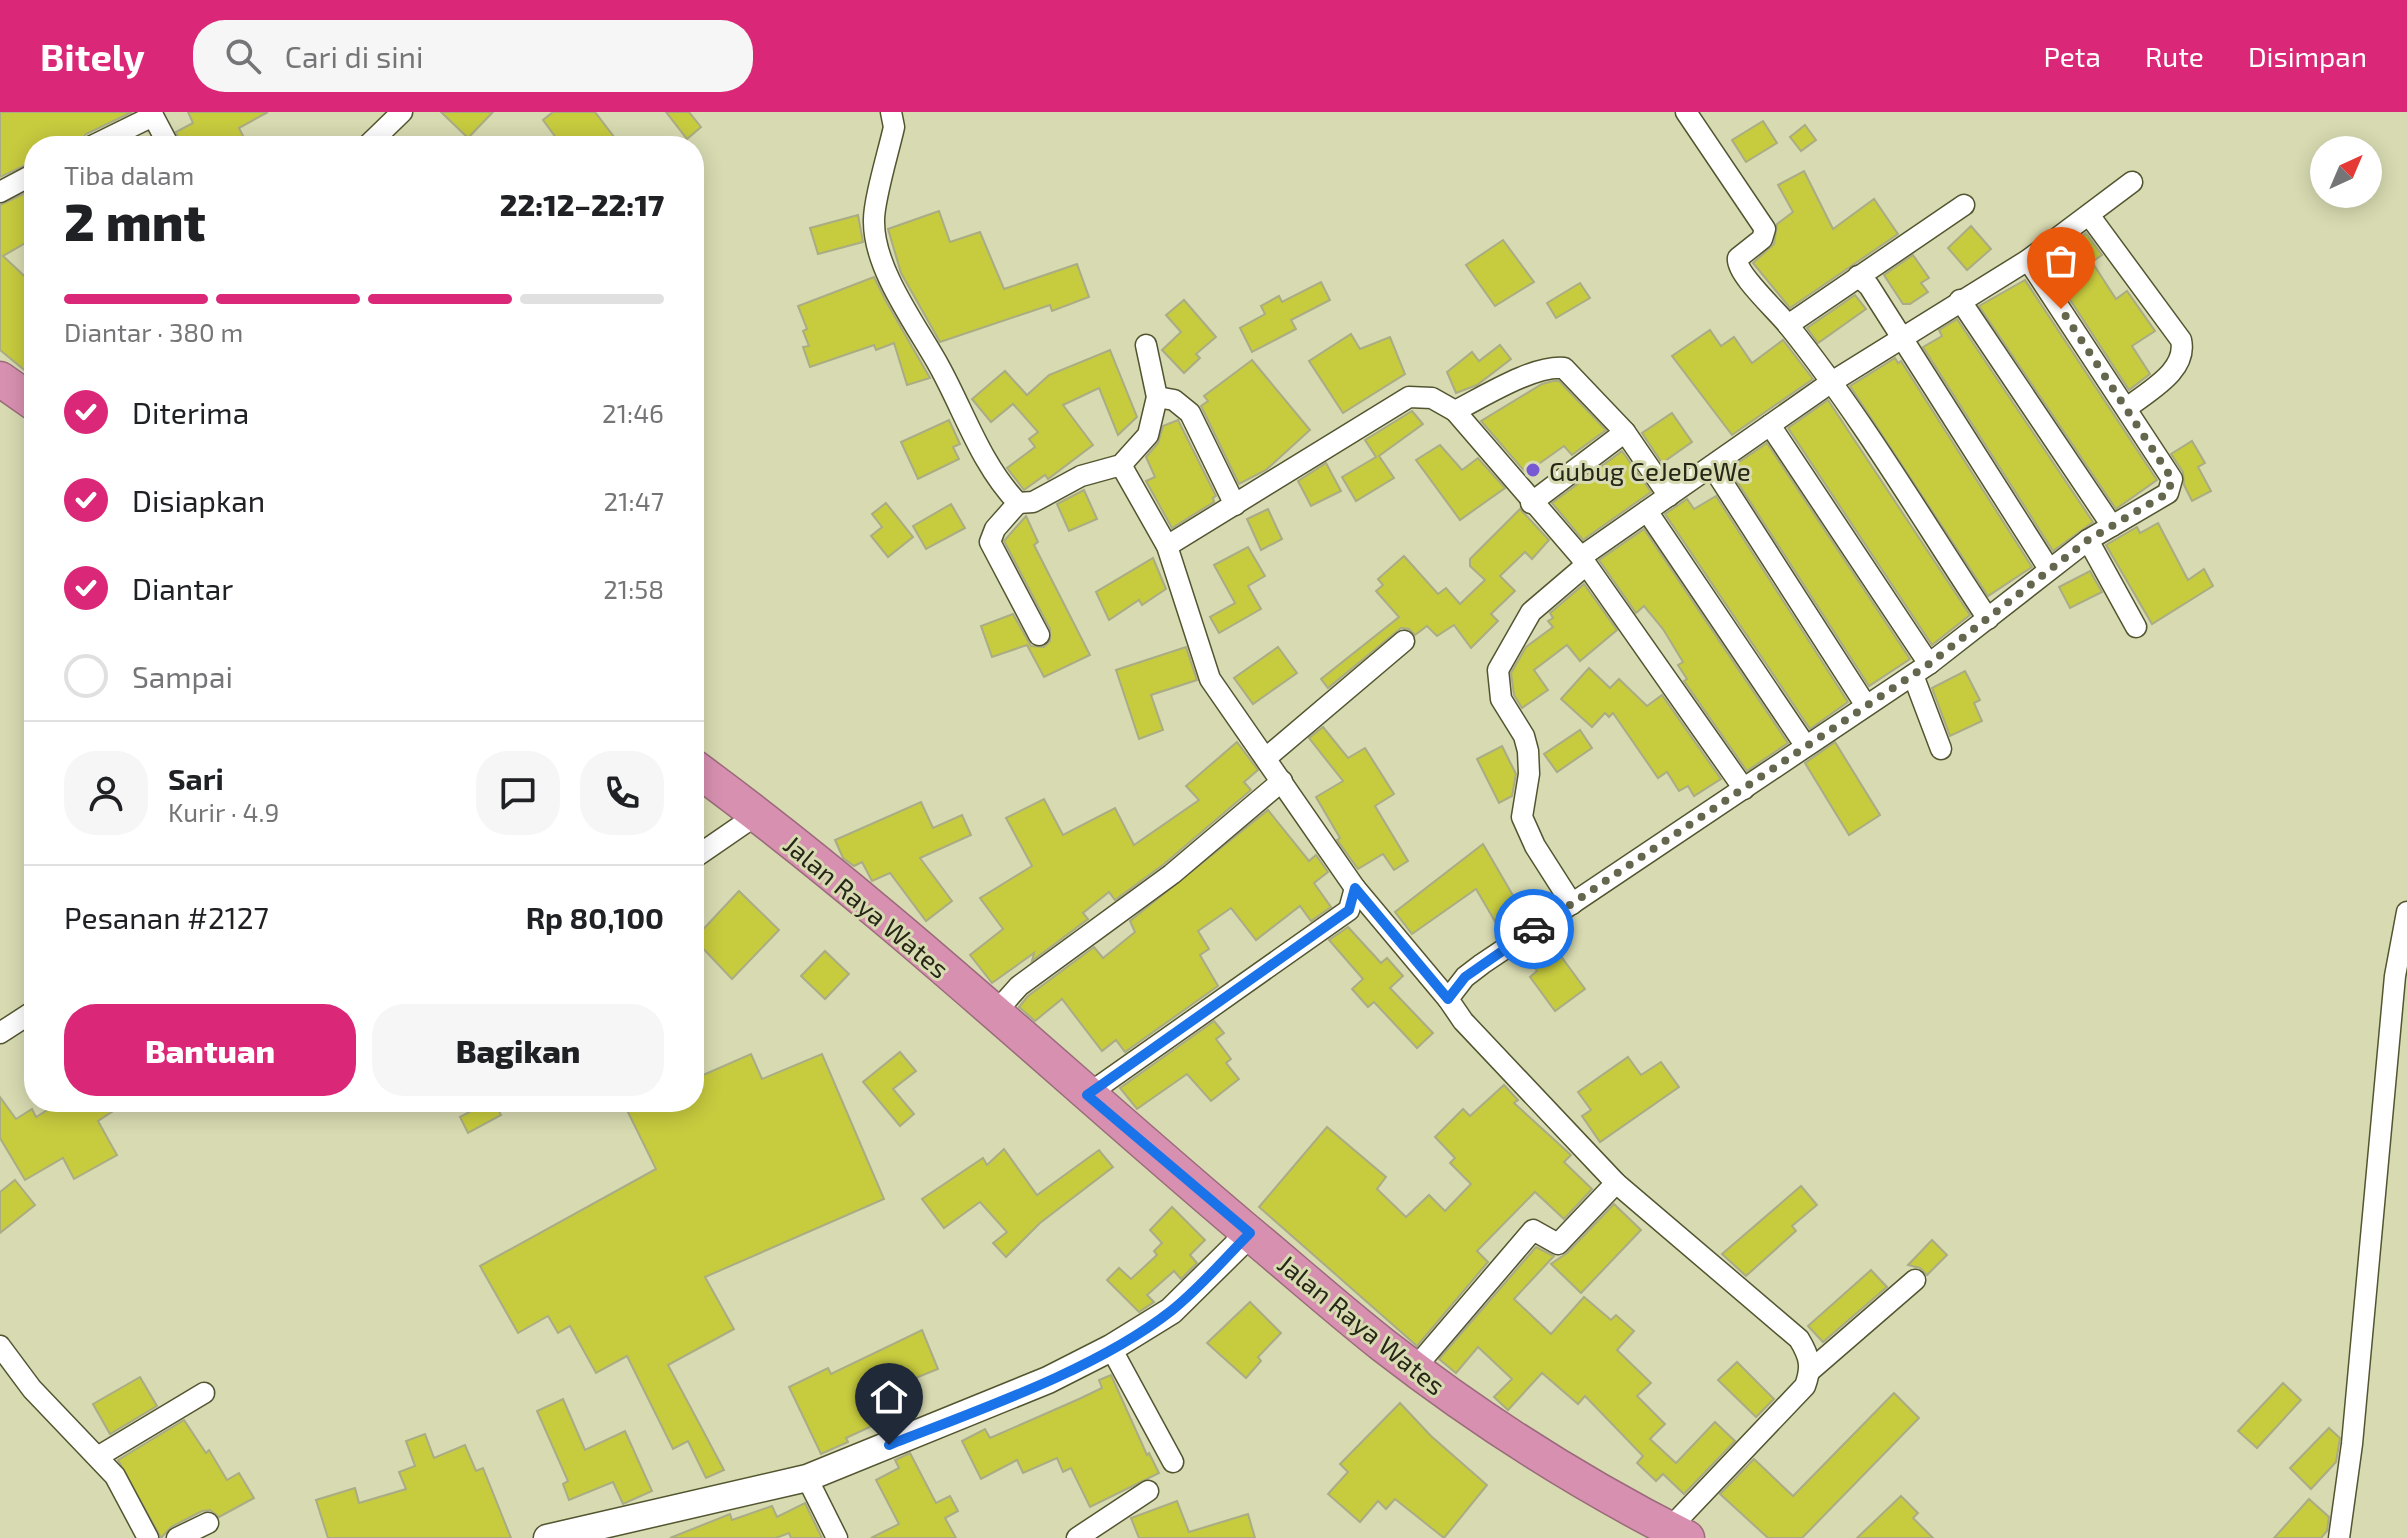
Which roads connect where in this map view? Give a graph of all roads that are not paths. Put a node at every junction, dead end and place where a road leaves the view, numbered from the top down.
1 (402, 112) edge
2 (1686, 112) edge
3 (152, 114) edge
4 (892, 119) edge
5 (111, 136) edge
6 (164, 136) edge
7 (377, 136) edge
8 (24, 179) edge
9 (2132, 182) dead end
10 (0, 192) edge
11 (1964, 205) dead end
12 (2089, 215) junction
13 (2028, 260) junction
14 (1858, 276) junction
15 (1960, 300) junction
16 (1788, 325) junction
17 (1901, 338) junction
18 (1146, 345) dead end
19 (0, 379) edge
20 (1830, 383) junction
21 (24, 396) edge
22 (1157, 397) junction
23 (2127, 408) junction
24 (1455, 411) junction
25 (1770, 425) junction
26 (1625, 432) junction
27 (1121, 465) junction
28 (1712, 466) junction
29 (1669, 496) junction
30 (1018, 503) junction
31 (1531, 503) junction
32 (1235, 505) junction
33 (1647, 511) junction
34 (2112, 526) junction
35 (2088, 540) junction
36 (1167, 546) junction
37 (1583, 561) junction
38 (2049, 569) junction
39 (1988, 619) junction
40 (2136, 627) dead end
41 (1039, 635) dead end
42 (1404, 641) dead end
43 (1921, 669) junction
44 (1865, 704) junction
45 (1805, 745) junction
46 (1941, 749) dead end
47 (1266, 758) junction
48 (704, 774) edge
49 (1282, 781) junction
50 (1744, 789) junction
51 (758, 814) junction
52 (704, 851) edge
53 (1355, 888) junction
54 (1572, 904) junction
55 (2407, 912) edge
56 (1448, 999) junction
57 (994, 1014) junction
58 (24, 1017) edge
59 (0, 1033) edge
60 (1087, 1095) junction
61 (1616, 1183) junction
62 (1250, 1233) junction
63 (1915, 1280) dead end
64 (0, 1346) edge
65 (1111, 1348) junction
66 (1415, 1368) junction
67 (1811, 1370) junction
68 (204, 1393) dead end
69 (99, 1456) junction
70 (1173, 1462) dead end
71 (807, 1478) junction
72 (1148, 1491) dead end
73 (208, 1523) dead end
74 (627, 1529) edge
75 (1678, 1533) edge
76 (148, 1538) edge
77 (177, 1538) edge
78 (547, 1538) edge
79 (837, 1538) edge
80 (1077, 1538) edge
81 (2339, 1538) edge

1 - 7 street
2 - 16 street
3 - 5 street
3 - 6 street
4 - 30 street
8 - 10 street
9 - 12 street
11 - 14 street
12 - 13 street
12 - 23 street
13 - 15 street
13 - 23 street
14 - 16 street
14 - 17 street
15 - 17 street
15 - 34 street
16 - 20 street
17 - 20 street
17 - 38 street
18 - 22 street
19 - 21 highway
20 - 25 street
20 - 39 street
22 - 27 street
22 - 32 street
23 - 34 street
24 - 26 street
24 - 31 street
24 - 32 street
25 - 28 street
25 - 43 street
26 - 29 street
26 - 31 street
27 - 30 street
27 - 36 street
28 - 29 street
28 - 44 street
29 - 33 street
30 - 41 street
31 - 37 street
32 - 36 street
33 - 37 street
33 - 45 street
34 - 35 street
35 - 38 street
35 - 40 street
36 - 47 street
37 - 50 street
37 - 54 street
38 - 39 street
39 - 43 street
42 - 47 street
43 - 44 street
43 - 46 street
44 - 45 street
45 - 50 street
47 - 49 street
48 - 51 highway, Jalan Raya Wates
49 - 53 street
49 - 57 street
50 - 54 street
51 - 52 street
51 - 57 highway, Jalan Raya Wates
53 - 56 street
53 - 60 street
54 - 56 street
55 - 81 street
56 - 61 street
57 - 60 highway, Jalan Raya Wates
58 - 59 street
60 - 62 highway, Jalan Raya Wates
61 - 66 street
61 - 67 street
62 - 65 main road
62 - 66 highway, Jalan Raya Wates
63 - 67 street
64 - 69 street
65 - 70 street
65 - 71 main road
66 - 75 highway, Jalan Raya Wates
67 - 75 street
68 - 69 street
69 - 76 street
71 - 74 main road
71 - 79 street
72 - 80 street
73 - 77 street
74 - 78 main road

